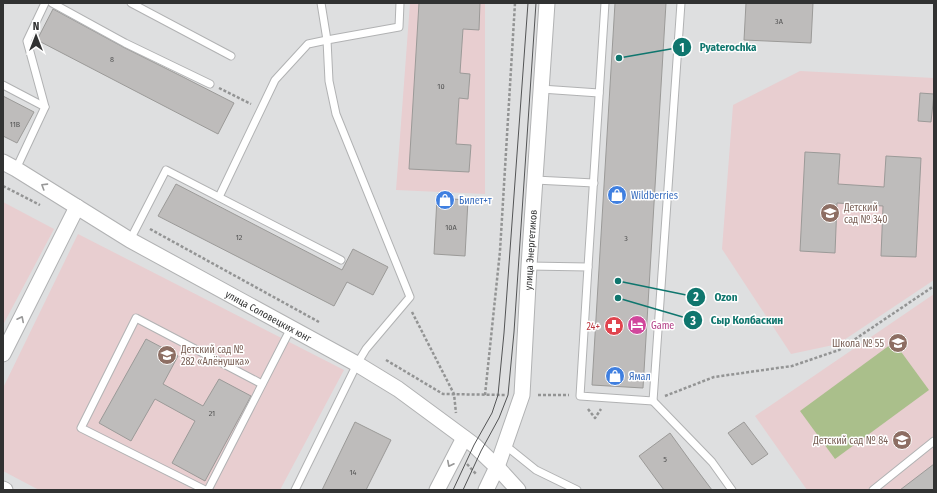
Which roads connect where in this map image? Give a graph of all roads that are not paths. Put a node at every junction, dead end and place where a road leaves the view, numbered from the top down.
1 (45, 3) edge
2 (52, 3) edge
3 (131, 3) edge
4 (320, 3) edge
5 (400, 3) edge
6 (547, 3) edge
7 (605, 3) edge
8 (681, 3) edge
9 (327, 40) junction
10 (231, 56) dead end
11 (210, 84) road end
12 (3, 85) edge
13 (541, 89) junction
14 (599, 93) junction
15 (45, 107) junction
16 (9, 166) edge
17 (535, 180) junction
18 (594, 183) junction
19 (219, 198) junction
20 (77, 207) junction
21 (130, 240) junction
22 (341, 260) dead end
23 (529, 266) junction
24 (588, 267) junction
25 (291, 328) junction
26 (3, 354) edge
27 (357, 364) junction
28 (262, 384) junction
29 (653, 401) junction
30 (464, 438) junction
31 (934, 441) edge
32 (504, 445) junction
33 (497, 467) junction
34 (207, 490) edge
35 (295, 490) edge
36 (437, 490) edge
37 (486, 490) edge
38 (518, 490) edge
39 (577, 490) edge
40 (732, 490) edge
41 (873, 490) edge

1 - 15 lane
2 - 11 lane
3 - 10 lane
4 - 9 lane
5 - 9 lane
6 - 13 street, улица Энергетиков
7 - 14 lane
8 - 29 lane
9 - 19 lane
9 - 27 lane
12 - 15 lane
13 - 14 lane
13 - 17 street, улица Энергетиков
14 - 18 lane
15 - 16 lane
20 -> 16 street, улица Соловецких юнг
17 - 18 lane
17 - 23 street, улица Энергетиков
18 - 24 lane
19 - 21 lane
19 - 22 lane
20 - 21 street, улица Соловецких юнг
26 -> 20 street
21 - 25 street, улица Соловецких юнг
23 - 24 lane
23 - 32 street, улица Энергетиков
24 - 29 lane
25 - 27 street, улица Соловецких юнг
25 - 28 lane
27 - 30 street, улица Соловецких юнг
27 - 35 lane
28 - 34 lane
28 - 34 lane
29 - 40 lane
30 - 33 street, улица Соловецких юнг
30 -> 36 street
31 - 41 lane
32 - 33 street, улица Энергетиков
32 - 39 lane
33 - 37 street, улица Энергетиков
33 - 38 street, улица Соловецких юнг

